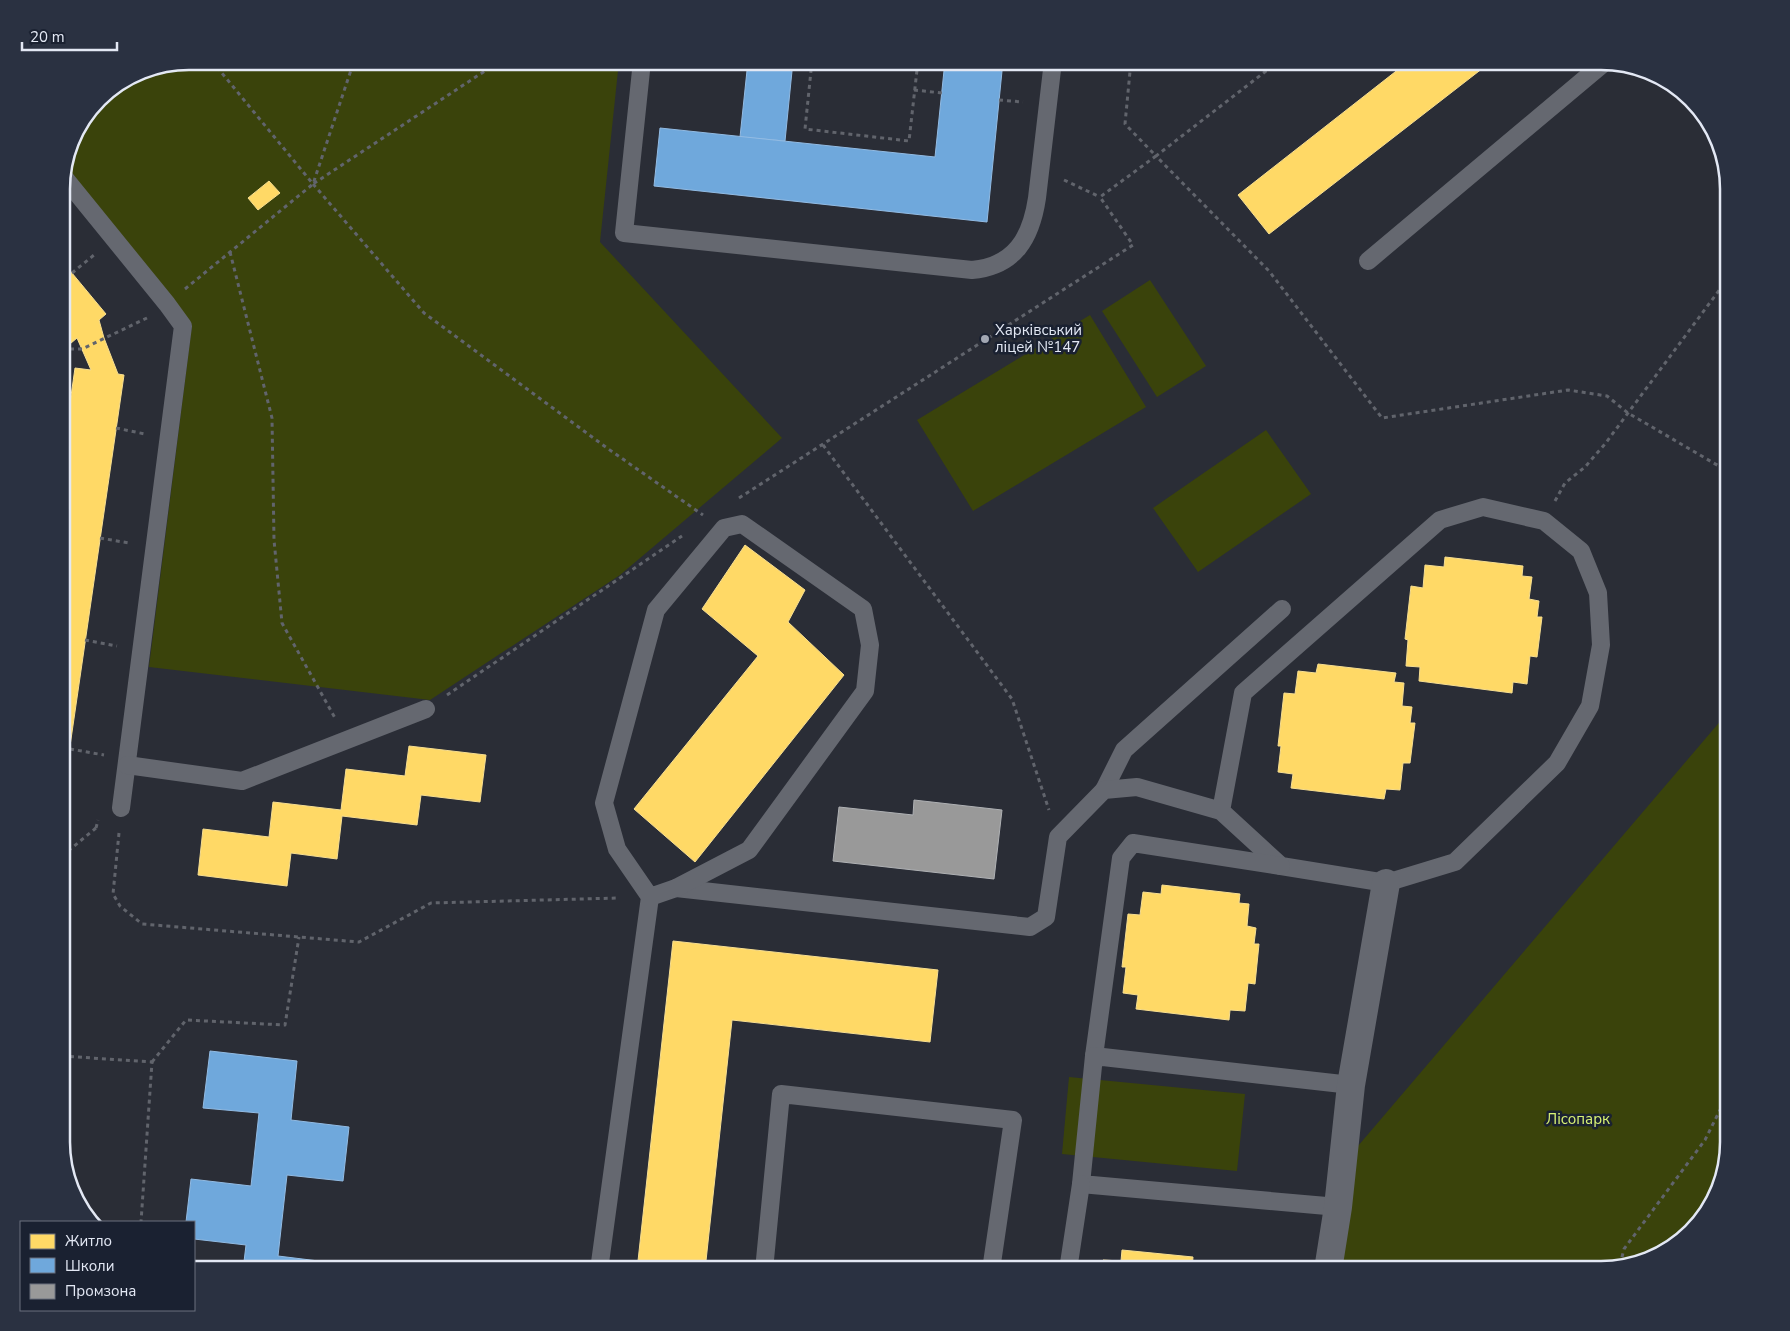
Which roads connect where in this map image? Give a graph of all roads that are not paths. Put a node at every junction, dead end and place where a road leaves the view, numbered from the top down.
1 (641, 70) edge
2 (1052, 70) edge
3 (1595, 70) edge
4 (70, 185) edge
5 (1368, 261) dead end
6 (1282, 609) dead end
7 (426, 710) road end
8 (127, 765) junction
9 (1104, 790) junction
10 (121, 808) road end
11 (1221, 811) junction
12 (1281, 866) junction
13 (1386, 882) junction
14 (676, 888) junction
15 (650, 897) junction
16 (1094, 1056) junction
17 (1351, 1085) junction
18 (1081, 1184) junction
19 (1338, 1207) junction
20 (600, 1261) edge
21 (765, 1261) edge
22 (991, 1261) edge
23 (1069, 1261) edge
24 (1329, 1261) edge

1 - 2 lane
3 - 5 lane
4 - 8 lane
6 - 9 lane
7 - 8 lane
8 - 10 lane
9 - 11 lane
9 - 14 lane
11 - 12 lane
11 - 13 lane
12 - 13 lane
12 - 16 lane
13 - 17 street
14 - 15 lane
14 - 15 lane
15 - 20 lane
16 - 17 lane
16 - 18 lane
17 - 19 street
18 - 19 lane
18 - 23 lane
19 - 24 street
21 - 22 lane

